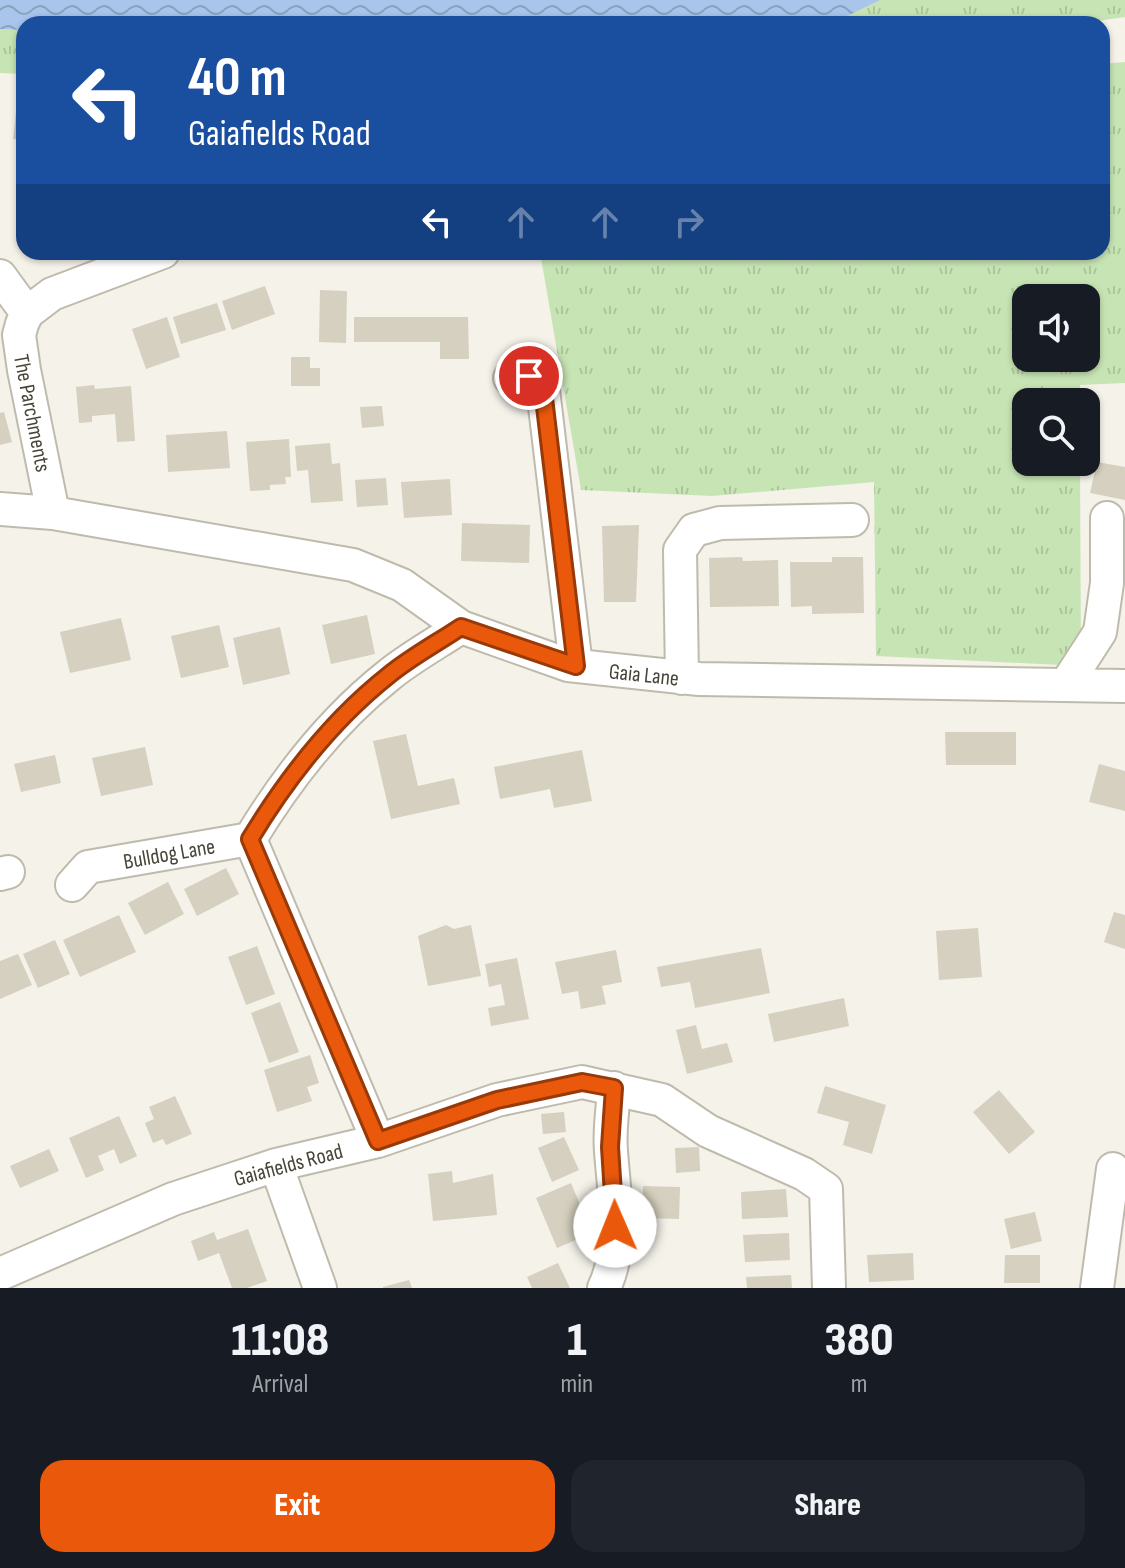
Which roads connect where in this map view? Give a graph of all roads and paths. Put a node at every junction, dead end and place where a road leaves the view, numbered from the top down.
1 (142, 260) edge
2 (0, 276) edge
3 (27, 313) junction
4 (510, 378) dead end
5 (0, 509) edge
6 (53, 513) junction
7 (1107, 518) dead end
8 (852, 520) dead end
9 (461, 627) junction
10 (576, 666) junction
11 (682, 678) junction
12 (1067, 683) junction
13 (1125, 686) edge
14 (250, 839) junction
15 (79, 870) dead end
16 (614, 1088) junction
17 (378, 1141) junction
18 (276, 1165) junction
19 (1113, 1169) dead end
20 (0, 1274) edge
21 (320, 1288) edge
22 (604, 1288) edge
23 (829, 1288) edge
24 (1097, 1288) edge

1 - 3 street
2 - 3 street
3 - 6 street, The Parchments
4 - 10 street
5 - 6 street, Gaia Lane
6 - 9 street, Gaia Lane
7 - 12 street
8 - 11 street
9 - 10 street, Gaia Lane
9 - 14 street
10 - 11 street, Gaia Lane
11 - 12 street, Gaia Lane
12 - 13 street, Gaia Lane
14 - 15 street, Bulldog Lane
14 - 17 street
16 - 17 street, Gaiafields Road
16 - 22 street
16 - 23 street, Gaiafields Road
17 - 18 street, Gaiafields Road
18 - 20 street, Gaiafields Road
18 - 21 street
19 - 24 street

